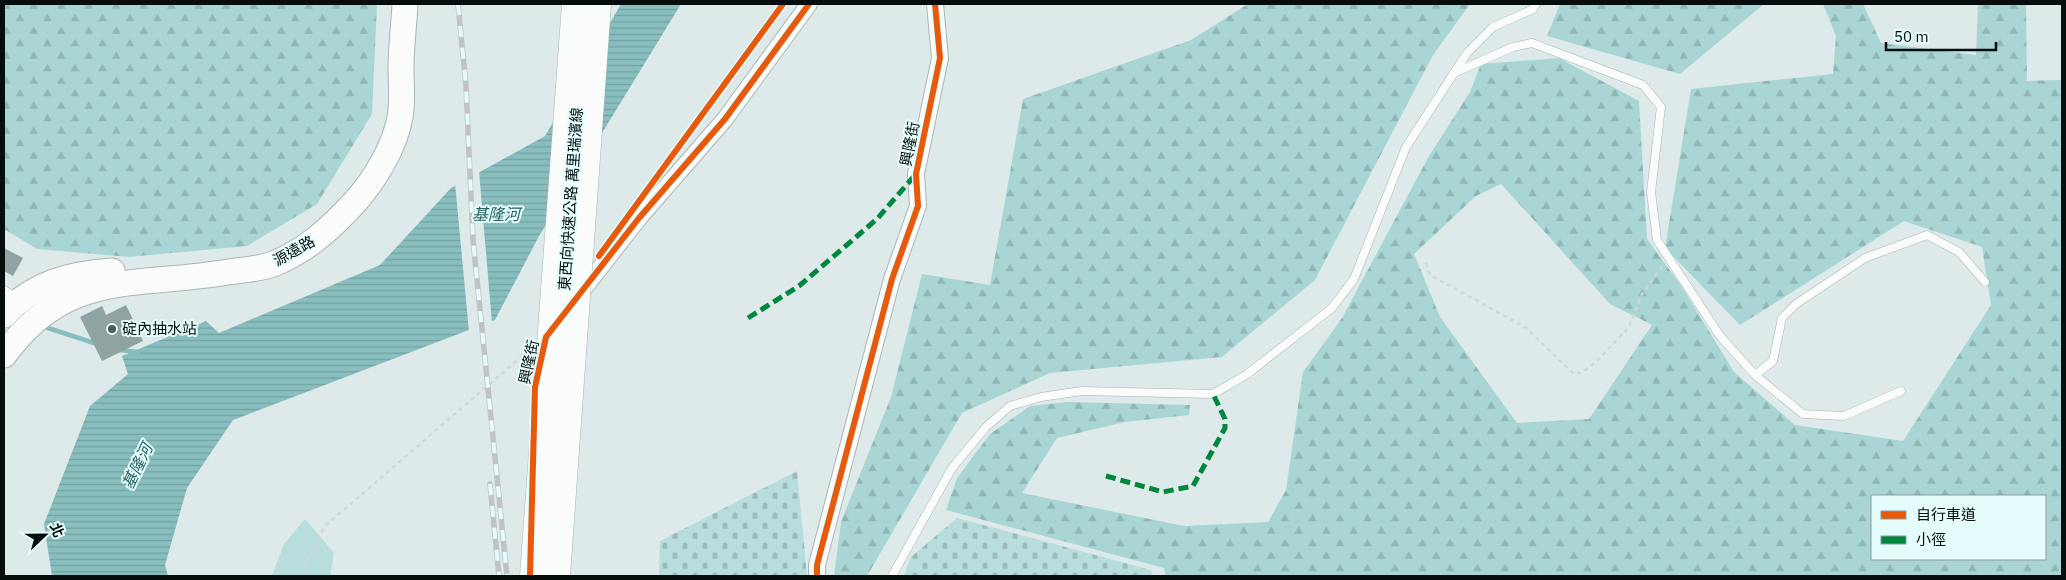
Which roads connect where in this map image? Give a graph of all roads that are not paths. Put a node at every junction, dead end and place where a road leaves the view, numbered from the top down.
1 (391, 4) edge
2 (405, 4) edge
3 (576, 4) edge
4 (597, 4) edge
5 (809, 4) edge
6 (935, 4) edge
7 (1536, 4) edge
8 (1454, 73) junction
9 (1985, 282) dead end
10 (9, 302) edge
11 (4, 355) edge
12 (1755, 375) junction
13 (1901, 391) dead end
14 (530, 576) edge
15 (534, 576) edge
16 (556, 576) edge
17 (817, 576) edge
18 (892, 576) edge

1 - 10 main road, 源遠路
2 - 11 main road, 源遠路
3 - 15 highway, 東西向快速公路 萬里瑞濱線, bridge
4 - 16 highway, 東西向快速公路 萬里瑞濱線, bridge
5 - 14 street, 興隆街
6 - 17 street, 興隆街
7 - 8 lane
8 - 12 lane
8 - 18 lane
9 - 12 lane
12 - 13 lane

